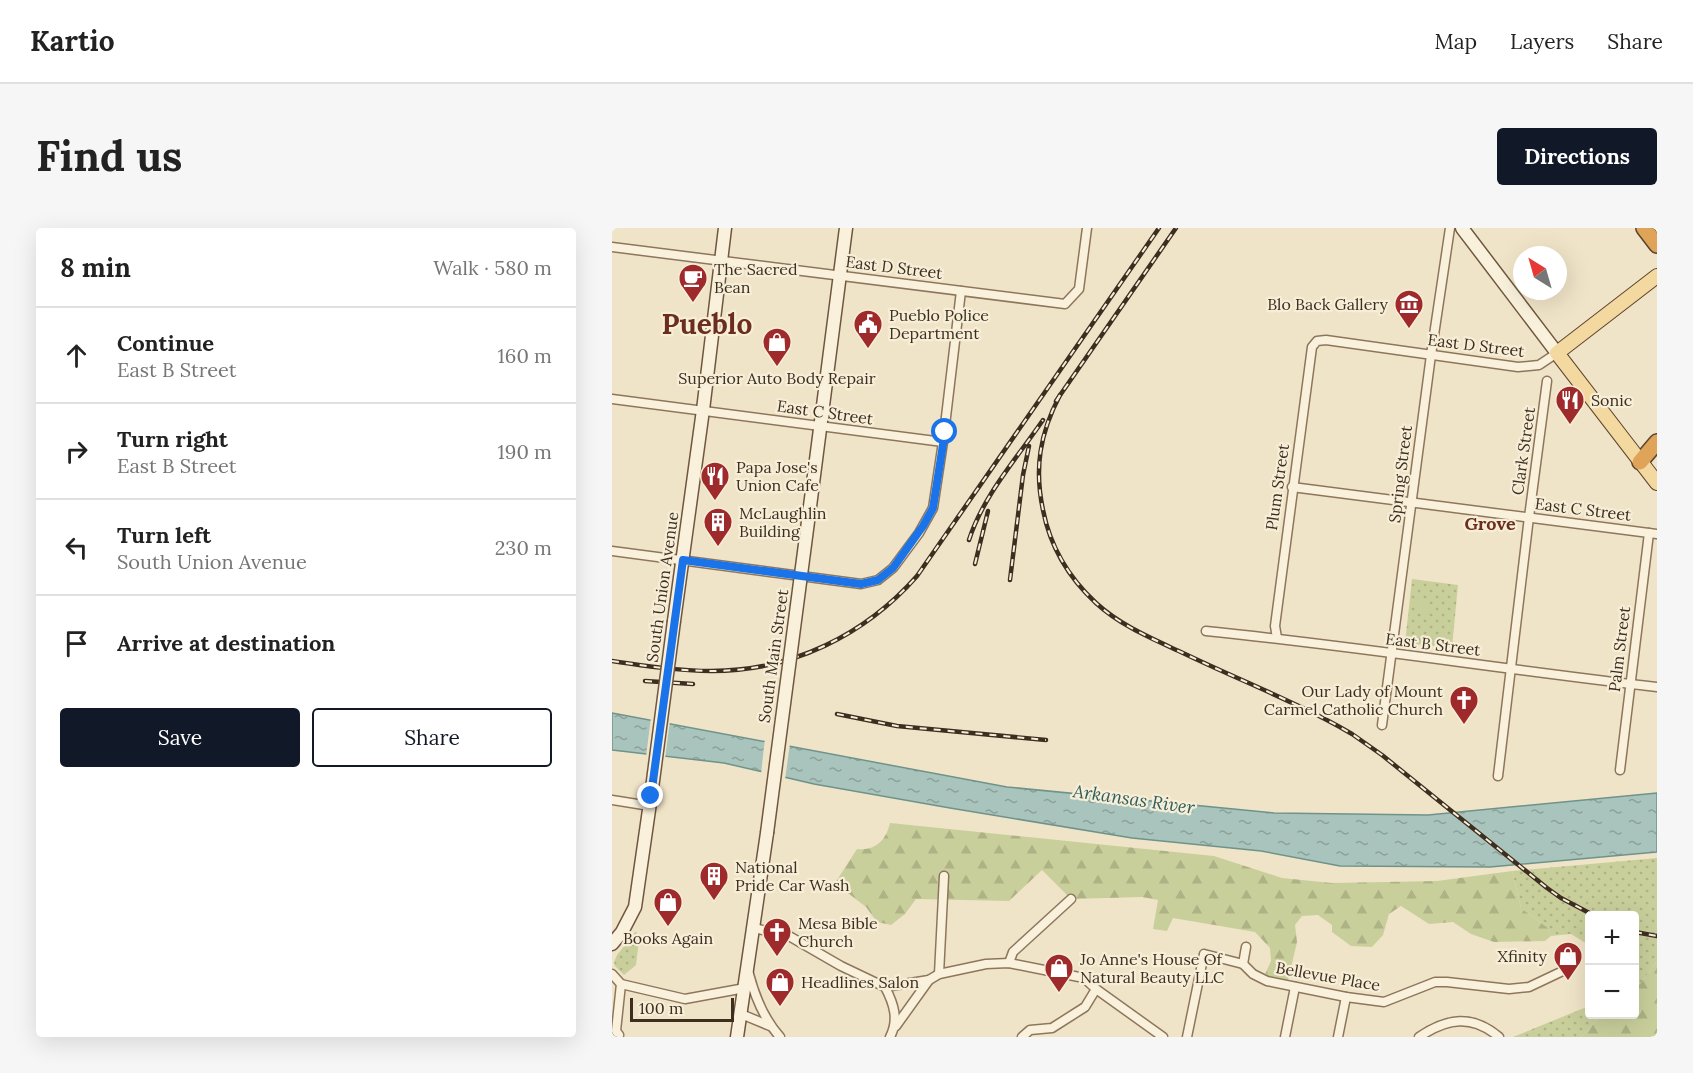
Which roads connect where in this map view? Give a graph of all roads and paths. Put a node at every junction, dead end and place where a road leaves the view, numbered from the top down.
1 (725, 228) edge
2 (846, 228) edge
3 (1087, 228) edge
4 (1450, 228) edge
5 (1462, 228) edge
6 (1644, 228) edge
7 (1657, 245) edge
8 (612, 247) edge
9 (720, 260) junction
10 (840, 276) junction
11 (1657, 276) edge
12 (961, 291) junction
13 (1317, 341) joint
14 (1557, 353) junction
15 (1431, 355) junction
16 (1547, 381) dead end
17 (612, 399) edge
18 (703, 410) junction
19 (820, 426) junction
20 (943, 442) junction
21 (1657, 442) edge
22 (1657, 453) edge
23 (1640, 462) junction
24 (1657, 483) edge
25 (1292, 487) junction
26 (1412, 502) junction
27 (1529, 518) junction
28 (1653, 533) edge
29 (612, 552) edge
30 (683, 560) junction
31 (1206, 631) dead end
32 (1277, 638) junction
33 (1392, 655) junction
34 (1510, 668) junction
35 (1629, 684) junction
36 (1657, 687) edge
37 (1382, 725) dead end
38 (1620, 770) dead end
39 (1498, 776) dead end
40 (612, 800) edge
41 (651, 801) junction
42 (944, 876) dead end
43 (1071, 899) dead end
44 (754, 928) junction
45 (612, 944) edge
46 (1246, 947) dead end
47 (1009, 963) junction
48 (1243, 964) junction
49 (1567, 969) dead end
50 (748, 970) junction
51 (612, 974) edge
52 (939, 974) junction
53 (929, 980) junction
54 (621, 984) junction
55 (885, 987) junction
56 (1295, 987) junction
57 (745, 988) junction
58 (1096, 989) junction
59 (1346, 997) junction
60 (741, 1016) junction
61 (770, 1026) junction
62 (896, 1026) junction
63 (1052, 1028) junction
64 (619, 1035) dead end
65 (1057, 1036) edge
66 (732, 1037) edge
67 (737, 1037) edge
68 (780, 1037) edge
69 (890, 1037) edge
70 (1022, 1037) edge
71 (1163, 1037) edge
72 (1187, 1037) edge
73 (1285, 1037) edge
74 (1338, 1037) edge
75 (1419, 1037) edge
76 (1499, 1037) edge

1 - 9 street, South Union Avenue
2 - 10 street, South Main Street
3 - 12 street, East D Street
4 - 15 street, Spring Street
5 - 14 street
6 - 7 highway
8 - 9 street, East D Street
9 - 10 street, East D Street
9 - 18 street, South Union Avenue
10 - 12 street, East D Street
10 - 19 street, South Main Street
11 - 14 main road
12 - 20 street
13 - 15 street, East D Street
13 - 25 street, Plum Street
14 - 15 street, East D Street
14 - 23 main road
15 - 26 street, Spring Street
16 - 27 street, Clark Street
17 - 18 street, East C Street
18 - 19 street, East C Street
18 - 30 street, South Union Avenue
19 - 20 street, East C Street
19 - 44 street, South Main Street, bridge
20 - 30 street
21 - 23 highway
22 - 23 highway
23 - 24 main road
25 - 26 street, East C Street
25 - 32 street, Plum Street
26 - 27 street, East C Street
26 - 33 street, Spring Street
27 - 28 street, East C Street
27 - 34 street, Clark Street
28 - 35 street, Palm Street
29 - 30 street
30 - 41 street, South Union Avenue, bridge
31 - 32 street, East B Street
32 - 33 street, East B Street
33 - 34 street, East B Street
33 - 37 street, Spring Street
34 - 35 street, East B Street
34 - 39 street, Clark Street
35 - 36 street, East B Street
35 - 38 street, Palm Street
40 - 41 street
41 - 45 street, South Union Avenue
42 - 52 street
43 - 47 street
44 - 50 street, South Main Street
44 - 55 street
46 - 48 street
47 - 52 street
47 - 58 street
48 - 56 street, Bellevue Place
48 - 72 street, Bellevue Place
49 - 59 street, Bellevue Place
50 - 57 street, South Main Street
50 - 61 street
51 - 54 street
52 - 53 street
53 - 55 street
53 - 62 street
54 - 57 street
54 - 64 street
55 - 62 street
56 - 59 street, Bellevue Place
56 - 73 street
57 - 60 street, South Main Street
58 - 63 street
58 - 71 street
59 - 74 street
60 - 61 street
60 - 66 street, South Main Street
60 - 67 street, South Main Street
61 - 68 street
62 - 69 street
63 - 65 street
63 - 70 street
75 - 76 street

